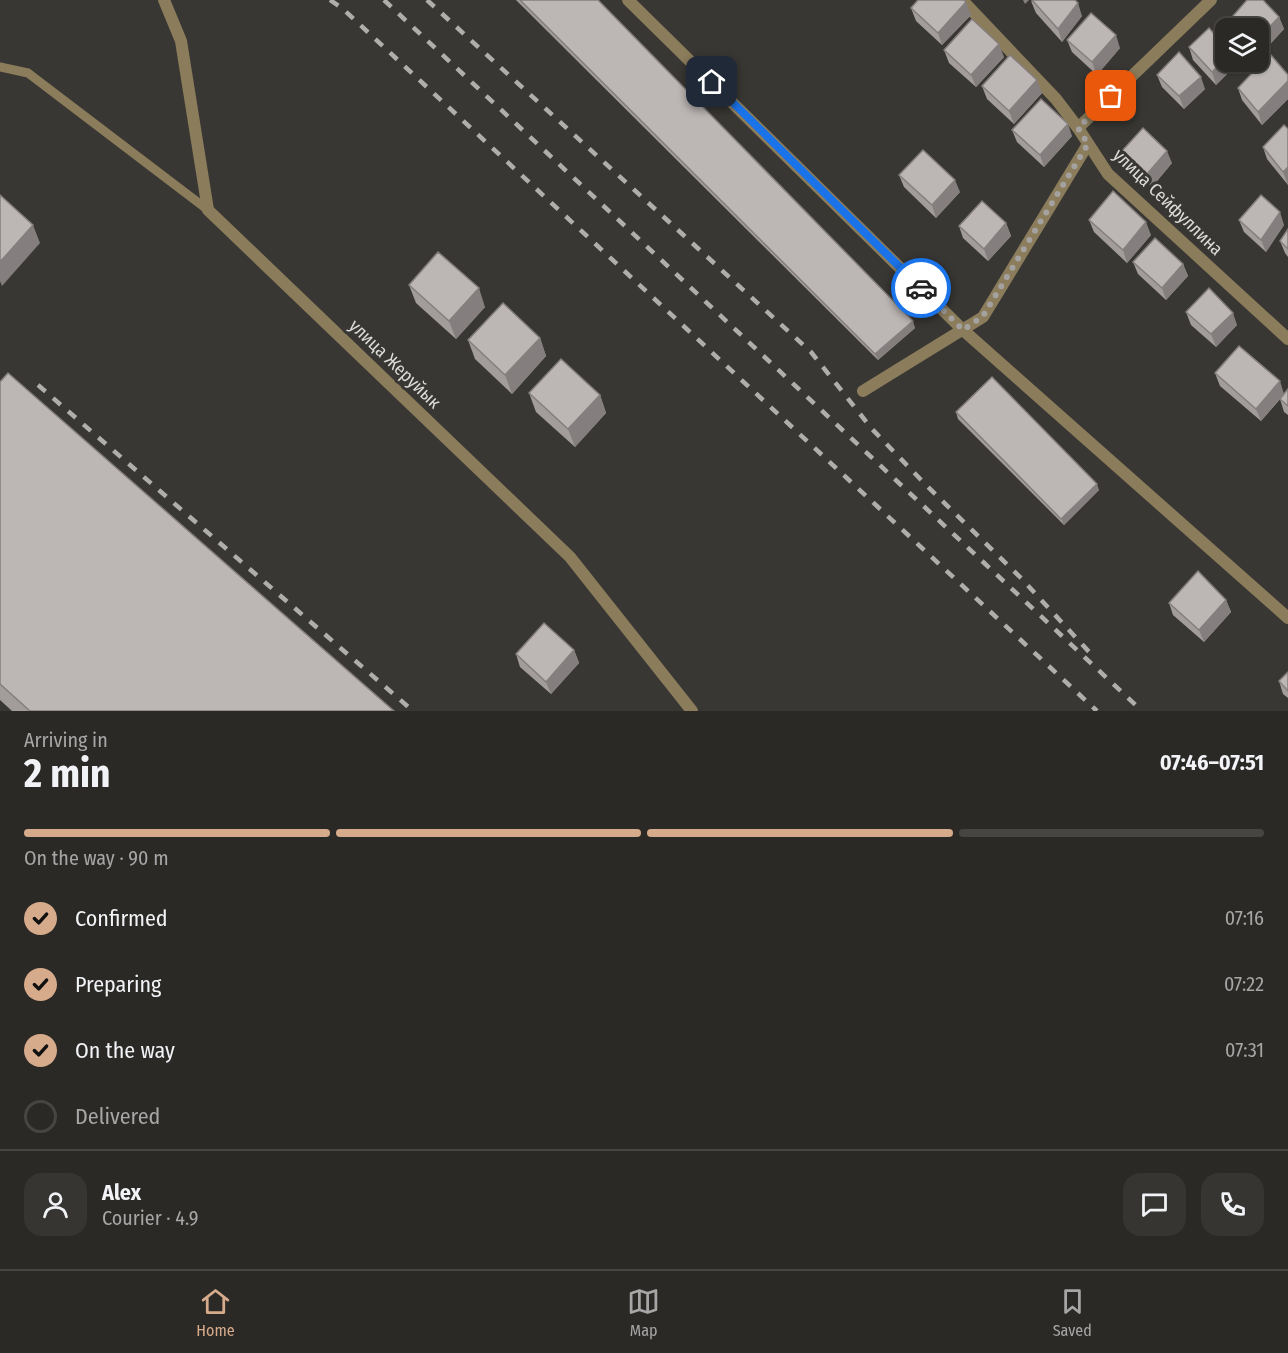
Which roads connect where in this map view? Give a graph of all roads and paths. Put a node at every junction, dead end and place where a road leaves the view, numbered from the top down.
1 (164, 0) edge
2 (628, 0) edge
3 (962, 0) edge
4 (1211, 0) edge
5 (0, 67) edge
6 (1078, 128) junction
7 (1088, 144) junction
8 (208, 210) junction
9 (963, 330) junction
10 (1288, 339) edge
11 (863, 391) dead end
12 (1288, 618) edge
13 (692, 711) edge

1 - 8 street
2 - 9 street
3 - 6 street, улица Сейфуллина
4 - 6 street
5 - 8 lane
6 - 7 street, улица Сейфуллина
7 - 9 street
7 - 10 street, улица Сейфуллина
8 - 13 street, улица Жеруйык
9 - 11 street
9 - 12 street

